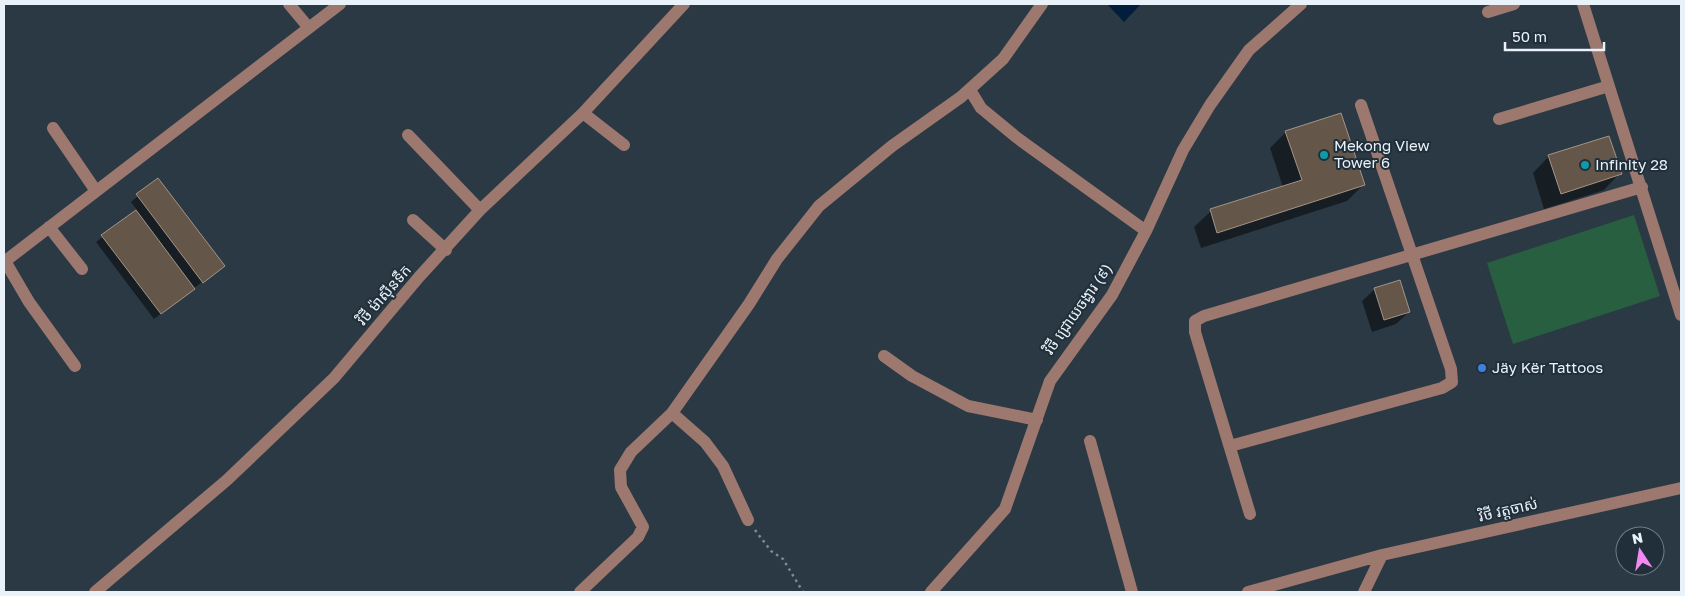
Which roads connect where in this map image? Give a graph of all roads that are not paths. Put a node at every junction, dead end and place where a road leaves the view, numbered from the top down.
1 (289, 4) edge
2 (340, 4) edge
3 (684, 4) edge
4 (1042, 4) edge
5 (1301, 4) edge
6 (1514, 4) edge
7 (1582, 4) edge
8 (1488, 12) dead end
9 (309, 28) junction
10 (1609, 86) junction
11 (970, 90) junction
12 (1361, 105) dead end
13 (583, 113) junction
14 (1499, 120) dead end
15 (53, 128) dead end
16 (408, 135) dead end
17 (624, 145) dead end
18 (1642, 187) junction
19 (96, 191) junction
20 (480, 210) junction
21 (413, 220) dead end
22 (49, 227) junction
23 (1146, 232) junction
24 (446, 250) junction
25 (1410, 254) junction
26 (4, 262) edge
27 (82, 269) dead end
28 (1681, 315) edge
29 (884, 356) dead end
30 (76, 366) dead end
31 (672, 413) junction
32 (1037, 420) junction
33 (1090, 441) dead end
34 (1230, 446) junction
35 (1681, 488) edge
36 (1250, 514) dead end
37 (748, 520) road end
38 (1382, 556) junction
39 (95, 592) edge
40 (580, 592) edge
41 (931, 592) edge
42 (1132, 592) edge
43 (1248, 592) edge
44 (1364, 592) edge

1 - 9 street
2 - 9 street
3 - 13 street, វិថី ម៉ាស៊ីនទឹក
4 - 11 street
5 - 23 street, វិថី ជ្រោយចង្វារ (៩)
6 - 8 street
7 - 10 street
9 - 19 street
10 - 14 street
10 - 18 street
11 - 23 street
11 - 31 street
12 - 25 street
13 - 17 street
13 - 20 street, វិថី ម៉ាស៊ីនទឹក
15 - 19 street
16 - 20 street
18 - 25 street
18 - 28 street
19 - 22 street
20 - 24 street, វិថី ម៉ាស៊ីនទឹក
21 - 24 street
22 - 26 street
22 - 27 street
23 - 32 street, វិថី ជ្រោយចង្វារ (៩)
24 - 39 street, វិថី ម៉ាស៊ីនទឹក
25 - 34 street
25 - 34 street
26 - 30 street
29 - 32 street
31 - 37 street
31 - 40 street
32 - 41 street, វិថី ជ្រោយចង្វារ (៩)
33 - 42 street
34 - 36 street
35 - 38 street, វិថី វត្តចាស់
38 - 43 street, វិថី វត្តចាស់
38 - 44 street

